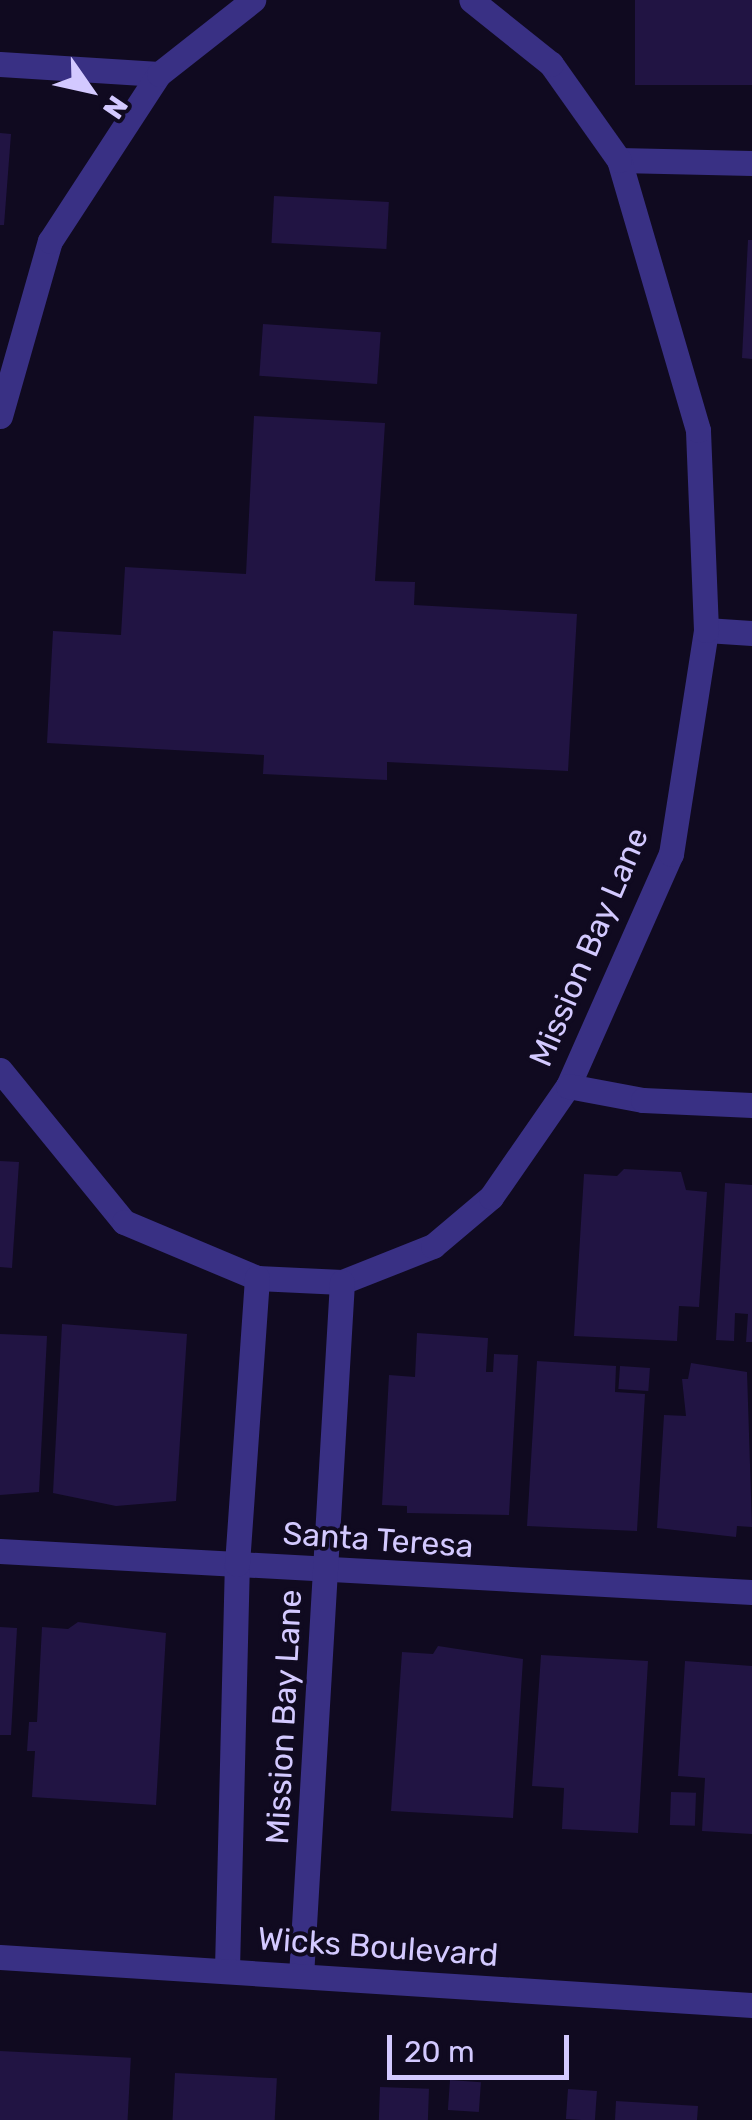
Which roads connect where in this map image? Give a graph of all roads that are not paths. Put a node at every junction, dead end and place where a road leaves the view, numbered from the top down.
1 (253, 0) edge
2 (472, 0) edge
3 (0, 64) edge
4 (159, 74) junction
5 (618, 160) junction
6 (752, 163) edge
7 (0, 416) edge
8 (706, 630) junction
9 (752, 632) edge
10 (0, 1070) edge
11 (568, 1086) junction
12 (752, 1105) edge
13 (257, 1278) junction
14 (342, 1282) junction
15 (0, 1551) edge
16 (237, 1564) junction
17 (324, 1570) junction
18 (752, 1592) edge
19 (0, 1957) edge
20 (226, 1970) junction
21 (301, 1976) junction
22 (752, 2005) edge

1 - 4 street
2 - 5 street, Mission Bay Lane
3 - 4 street
4 - 7 street
5 - 6 street
5 - 8 street, Mission Bay Lane
8 - 9 street
8 - 11 street, Mission Bay Lane
10 - 13 street, Mission Bay Lane
11 - 12 street
11 - 14 street, Mission Bay Lane
13 - 14 street, Mission Bay Lane
13 - 16 street, Mission Bay Lane
14 - 17 street, Mission Bay Lane
15 - 16 street, Santa Teresa
16 - 17 street, Santa Teresa
16 - 20 street, Mission Bay Lane
17 - 18 street, Santa Teresa
17 - 21 street, Mission Bay Lane
19 - 20 street, Wicks Boulevard
20 - 21 street, Wicks Boulevard
21 - 22 street, Wicks Boulevard

